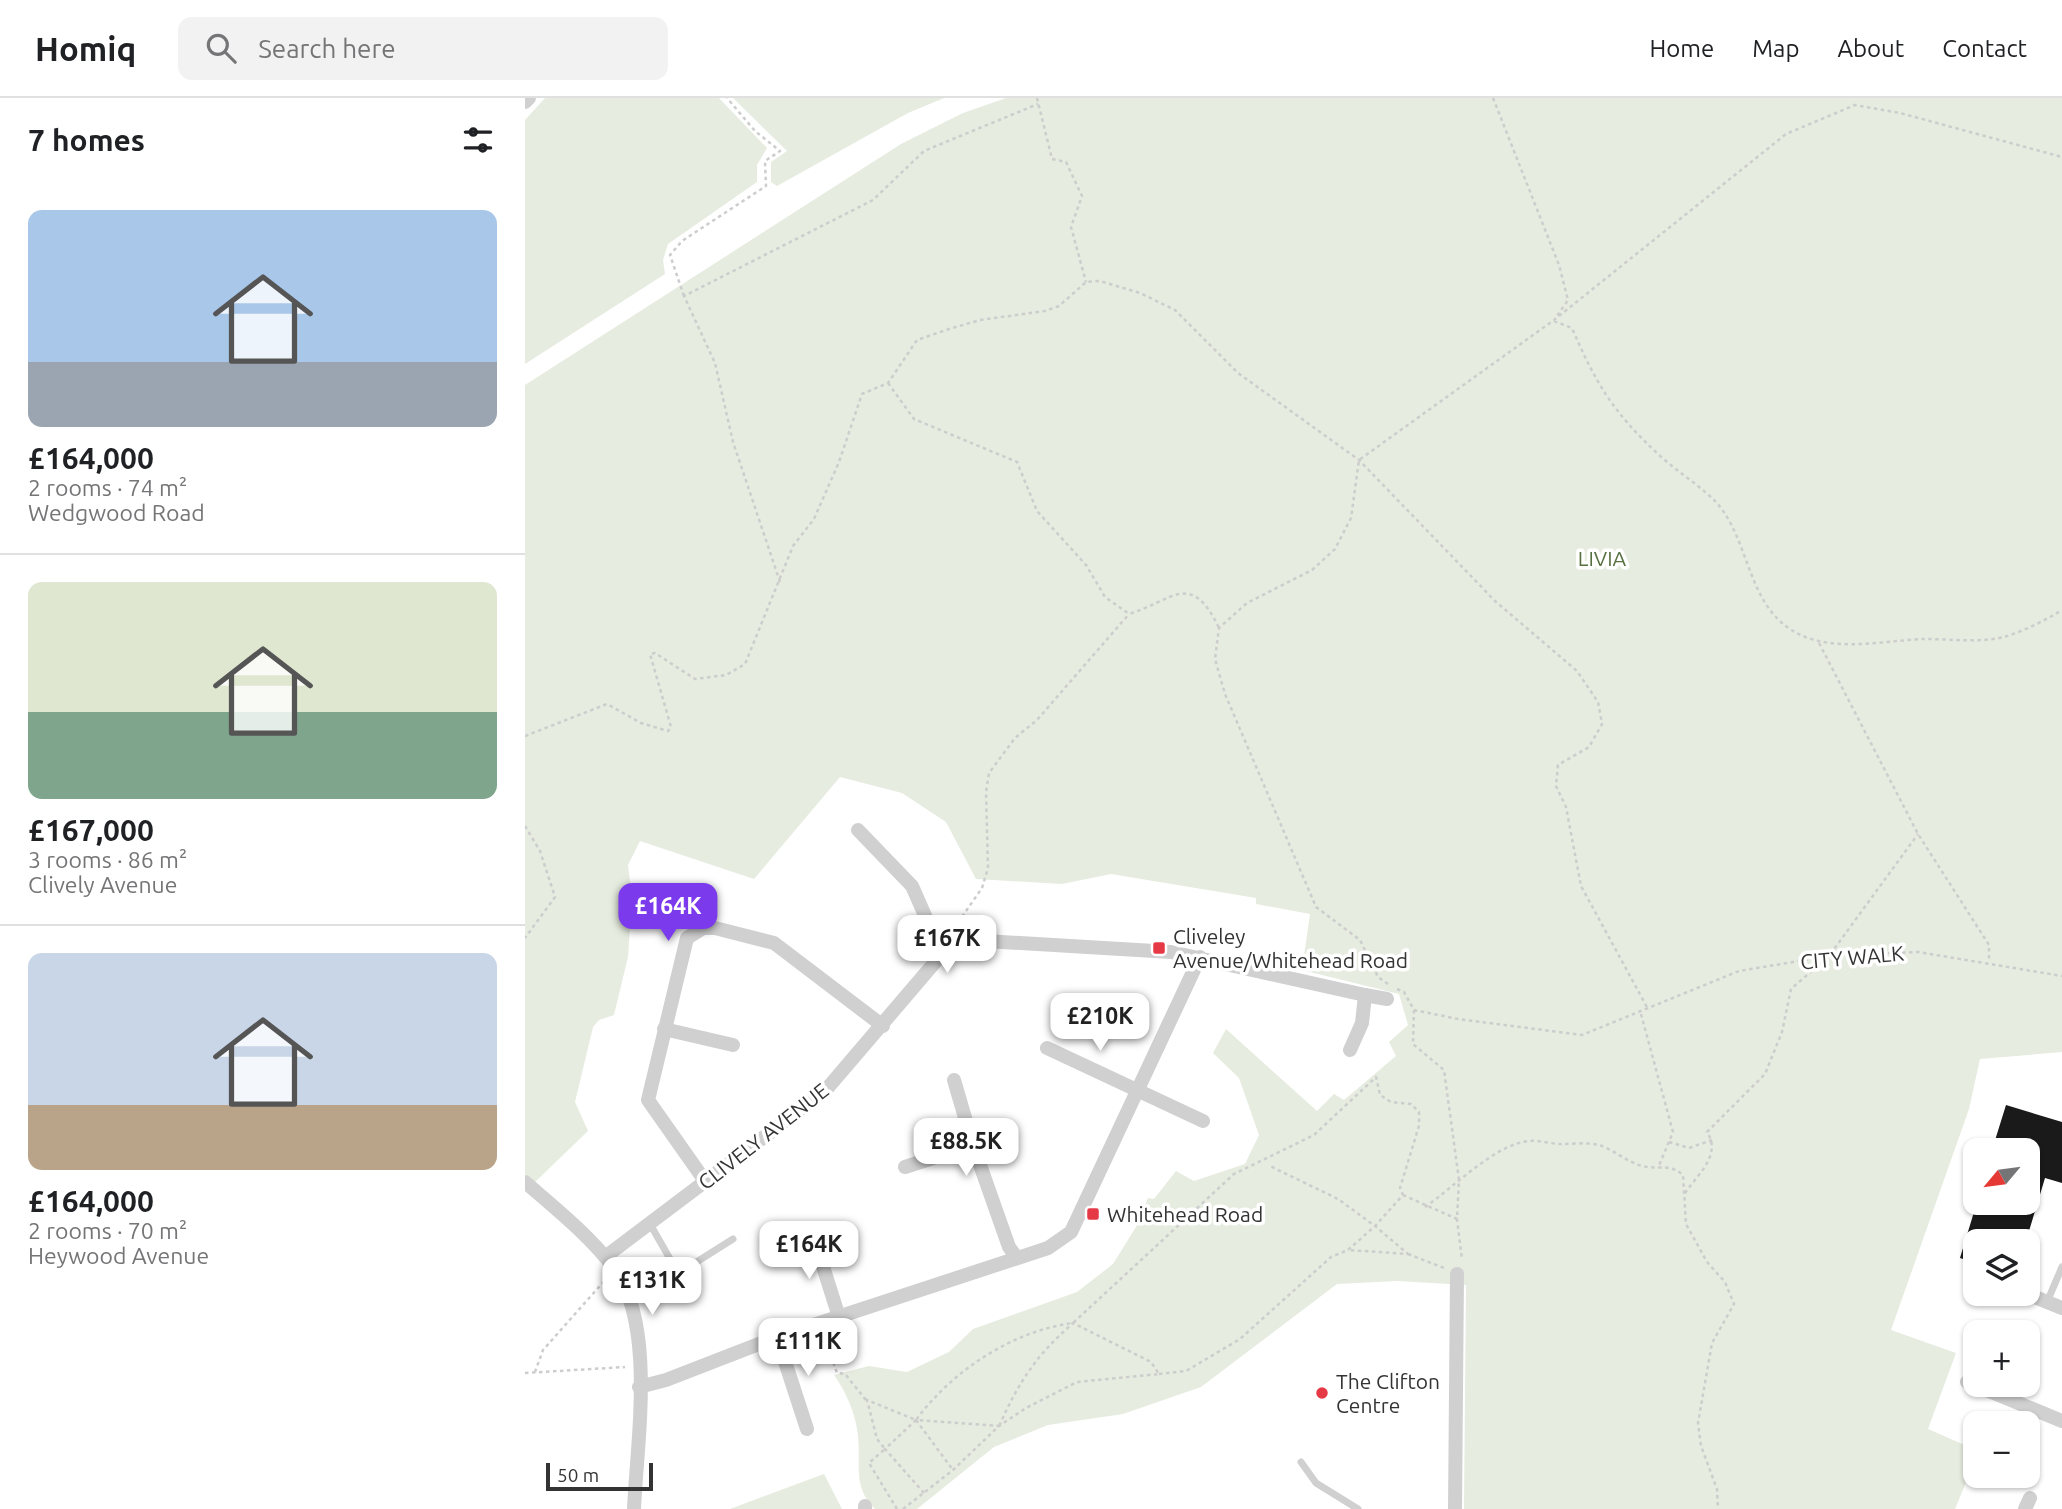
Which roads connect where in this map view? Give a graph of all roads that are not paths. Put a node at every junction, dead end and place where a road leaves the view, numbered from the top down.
1 (529, 98) edge
2 (525, 102) edge
3 (858, 830) dead end
4 (941, 950) junction
5 (1200, 957) junction
6 (1390, 993) road end
7 (1365, 995) junction
8 (883, 1026) junction
9 (664, 1029) junction
10 (733, 1045) dead end
11 (1047, 1048) dead end
12 (1350, 1050) dead end
13 (954, 1080) dead end
14 (1138, 1090) junction
15 (1203, 1121) dead end
16 (973, 1144) junction
17 (905, 1167) dead end
18 (705, 1181) junction
19 (525, 1182) edge
20 (649, 1223) junction
21 (813, 1235) dead end
22 (733, 1238) dead end
23 (1017, 1258) junction
24 (610, 1263) junction
25 (2062, 1268) edge
26 (677, 1271) junction
27 (1457, 1274) road end
28 (686, 1293) dead end
29 (2040, 1299) edge
30 (2047, 1302) junction
31 (2062, 1308) edge
32 (839, 1317) junction
33 (777, 1337) junction
34 (639, 1387) junction
35 (2004, 1397) edge
36 (2062, 1421) edge
37 (807, 1429) dead end
38 (1301, 1462) dead end
39 (634, 1509) edge
40 (1358, 1509) edge
41 (1455, 1509) edge

1 - 2 street
3 - 4 street
4 - 5 street
4 - 8 street, CLIVELY AVENUE
5 - 7 street
5 - 14 street
6 - 7 street
7 - 12 street
8 - 9 street
8 - 18 street, CLIVELY AVENUE
9 - 10 street
9 - 18 street
11 - 14 street
13 - 16 street
14 - 15 street
14 - 23 street
16 - 17 street
16 - 23 street
18 - 20 street, CLIVELY AVENUE
19 - 24 street
20 - 24 street, CLIVELY AVENUE
20 - 26 lane
21 - 32 street
22 - 26 lane
23 - 32 street
24 - 34 street
25 - 30 lane
26 - 28 lane
27 - 41 street
29 - 30 street
30 - 31 street
32 - 33 street
33 - 34 street
33 - 37 street
34 - 39 street
35 - 36 street
38 - 40 lane

